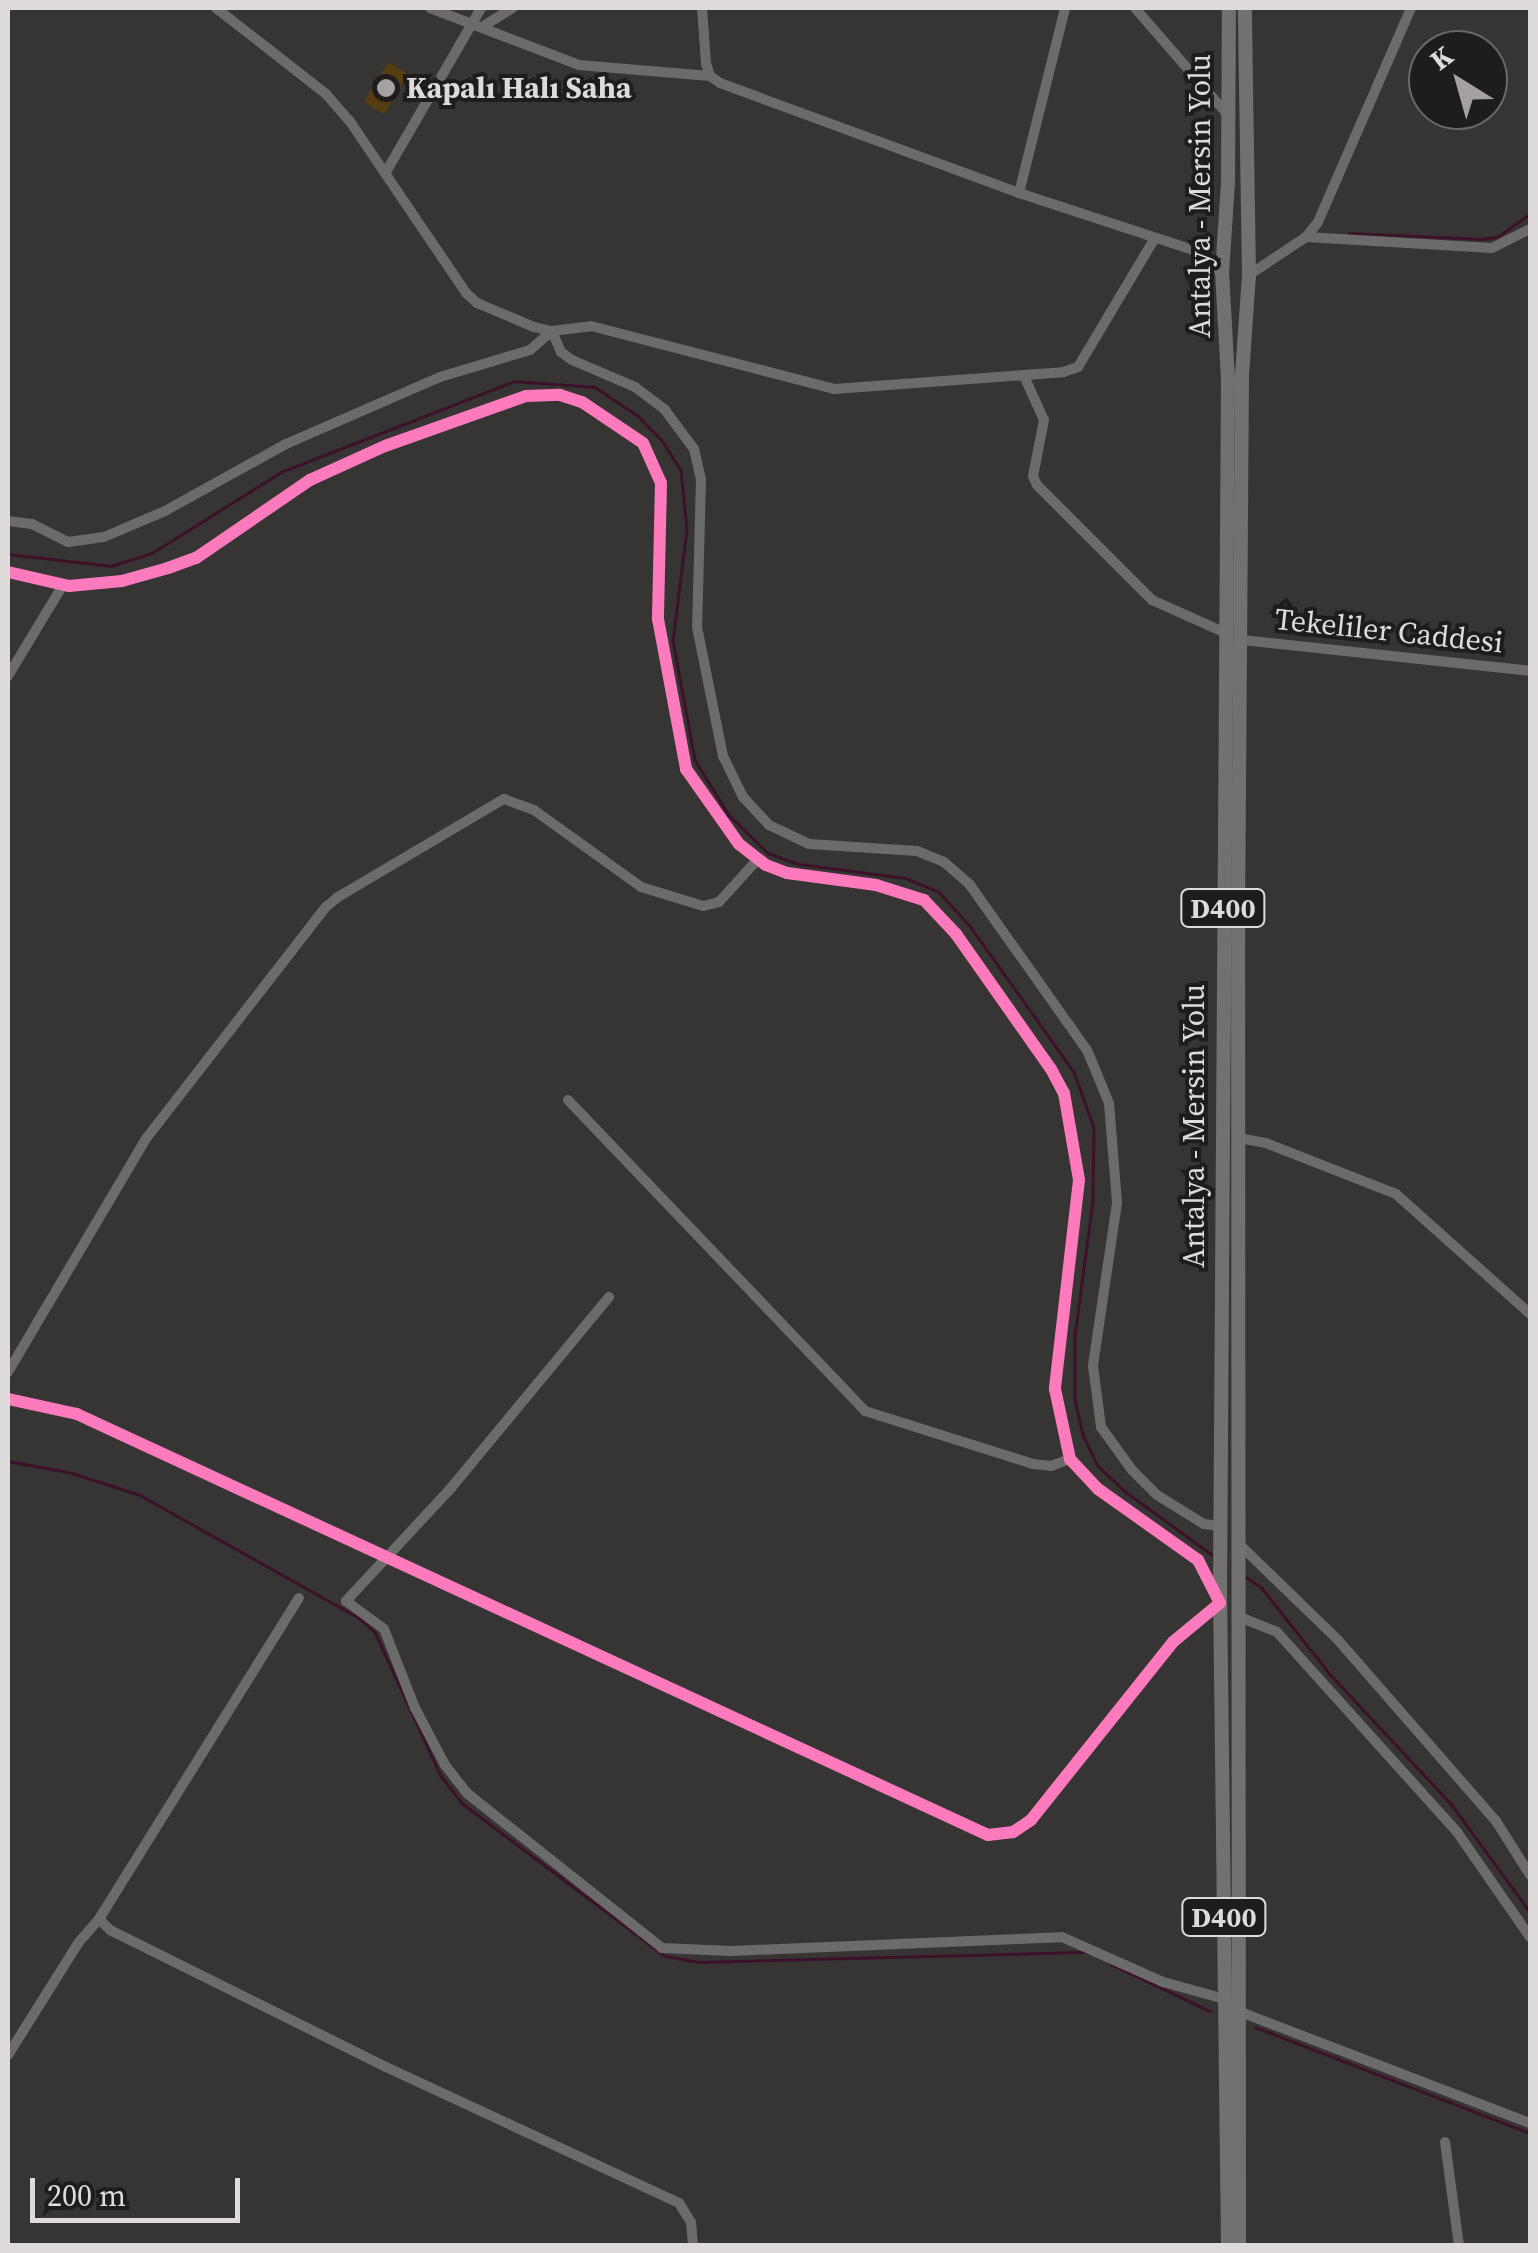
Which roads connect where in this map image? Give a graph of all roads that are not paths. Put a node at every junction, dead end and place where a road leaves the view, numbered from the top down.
1 (216, 8) edge
2 (430, 8) edge
3 (480, 8) edge
4 (513, 8) edge
5 (702, 8) edge
6 (1066, 8) edge
7 (1135, 8) edge
8 (1230, 8) edge
9 (1246, 8) edge
10 (1411, 8) edge
11 (477, 24) junction
12 (710, 76) junction
13 (1228, 116) junction
14 (386, 172) junction
15 (1018, 193) junction
16 (1530, 230) edge
17 (1306, 237) junction
18 (1155, 238) junction
19 (1223, 248) junction
20 (1199, 252) junction
21 (1248, 252) junction
22 (1278, 256) junction
23 (1222, 273) junction
24 (1249, 274) junction
25 (552, 331) junction
26 (1024, 376) junction
27 (8, 521) edge
28 (8, 572) edge
29 (63, 585) junction
30 (1235, 637) junction
31 (1530, 672) edge
32 (8, 676) edge
33 (758, 860) junction
34 (568, 1100) dead end
35 (1238, 1138) junction
36 (609, 1296) dead end
37 (1530, 1314) edge
38 (8, 1372) edge
39 (8, 1399) edge
40 (1070, 1459) junction
41 (1220, 1526) junction
42 (1237, 1546) junction
43 (388, 1559) junction
44 (1220, 1596) junction
45 (299, 1598) dead end
46 (1237, 1616) junction
47 (1530, 1875) edge
48 (99, 1919) junction
49 (1530, 1937) edge
50 (1224, 1999) junction
51 (1238, 2011) junction
52 (8, 2055) edge
53 (1530, 2123) edge
54 (1445, 2142) dead end
55 (693, 2246) edge
56 (1228, 2246) edge
57 (1240, 2246) edge
58 (1459, 2246) edge

1 - 14 street
2 - 11 street
3 - 11 street
4 - 11 street
5 - 12 street
6 - 15 street
7 - 13 street
8 - 13 highway, Antalya - Mersin Yolu / D400
9 - 21 highway, Antalya - Mersin Yolu / D400
10 - 17 street
11 - 12 street
11 - 14 street
12 - 15 street
13 - 19 highway, Antalya - Mersin Yolu / D400
14 - 25 street
15 - 18 street
16 - 17 street
17 - 22 street
18 - 20 street
18 - 26 street
19 - 20 street
19 - 21 highway
19 - 23 highway, Antalya - Mersin Yolu / D400
20 - 23 street
21 - 22 street
21 - 24 highway, Antalya - Mersin Yolu / D400
22 - 24 street
23 - 24 highway
23 - 30 highway, Antalya - Mersin Yolu / D400
24 - 30 highway, Antalya - Mersin Yolu / D400
25 - 26 street
25 - 27 street
25 - 41 street
26 - 30 street, Tekeliler Caddesi
28 - 29 street
29 - 32 street
29 - 33 street
30 - 31 street, Tekeliler Caddesi
30 - 35 highway, Antalya - Mersin Yolu / D400
30 - 41 highway, Antalya - Mersin Yolu / D400
33 - 38 street
33 - 40 street
34 - 40 street
35 - 37 street
35 - 42 highway, Antalya - Mersin Yolu / D400
36 - 43 street
39 - 43 street
40 - 44 street
41 - 44 highway, Antalya - Mersin Yolu / D400
42 - 46 highway, Antalya - Mersin Yolu / D400
42 - 47 street
43 - 44 street
43 - 50 street
44 - 50 highway, Antalya - Mersin Yolu / D400
45 - 48 street
46 - 49 street
46 - 51 highway, Antalya - Mersin Yolu / D400
48 - 52 street
48 - 55 street
50 - 56 highway, Antalya - Mersin Yolu / D400
51 - 53 street
51 - 57 highway, Antalya - Mersin Yolu / D400
54 - 58 street

